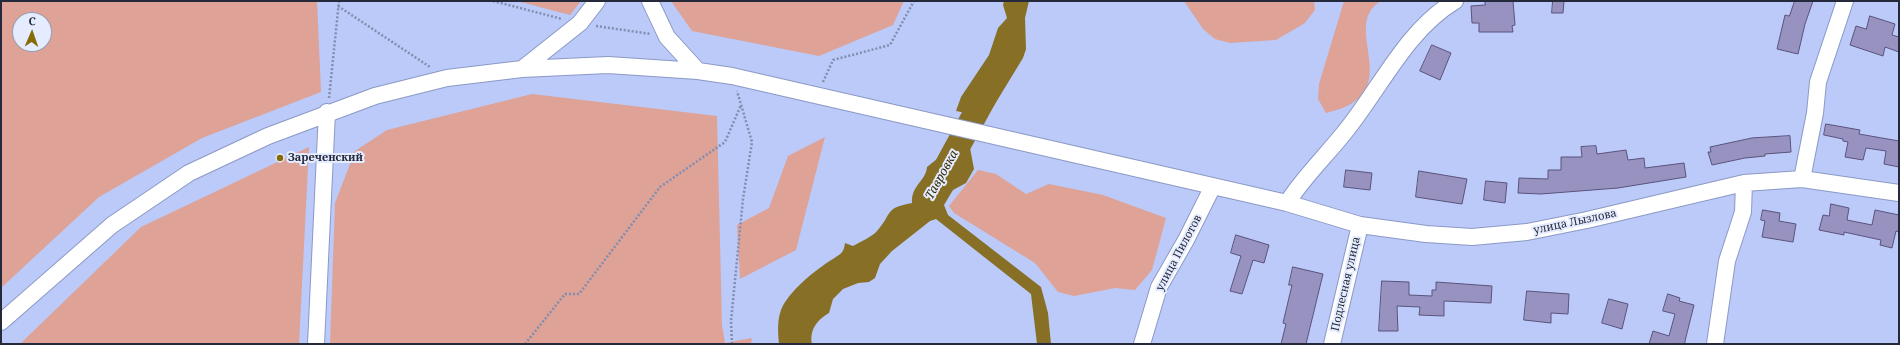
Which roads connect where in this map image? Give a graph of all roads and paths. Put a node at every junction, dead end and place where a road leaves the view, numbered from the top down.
1 (339, 1) edge
2 (597, 1) edge
3 (650, 1) edge
4 (914, 1) edge
5 (1455, 1) edge
6 (1845, 1) edge
7 (338, 6) junction
8 (522, 69) junction
9 (698, 71) junction
10 (732, 76) junction
11 (447, 78) junction
12 (816, 96) junction
13 (741, 105) junction
14 (328, 112) junction
15 (1802, 179) junction
16 (1744, 183) junction
17 (1213, 186) junction
18 (1899, 194) edge
19 (1287, 204) junction
20 (1360, 224) junction
21 (1, 322) edge
22 (1336, 342) edge
23 (316, 344) edge
24 (525, 344) edge
25 (732, 344) edge
26 (1142, 344) edge
27 (1715, 344) edge

1 - 7 path
2 - 8 street
3 - 9 street
4 - 12 path
5 - 19 street
6 - 15 street
7 - 11 path
7 - 14 path
8 - 9 street, улица Лызлова
8 - 11 street, улица Лызлова
9 - 10 street, улица Лызлова
10 - 12 street, улица Лызлова
10 - 13 path
11 - 14 street, улица Лызлова
12 - 17 street, улица Лызлова
13 - 24 path
13 - 25 path
14 - 21 street, улица Лызлова
14 - 23 street
15 - 16 street, улица Лызлова
15 - 18 street, улица Лызлова
16 - 20 street, улица Лызлова
16 - 27 street
17 - 19 street, улица Лызлова
17 - 26 street, улица Пилотов
19 - 20 street, улица Лызлова
20 - 22 street, Подлесная улица

